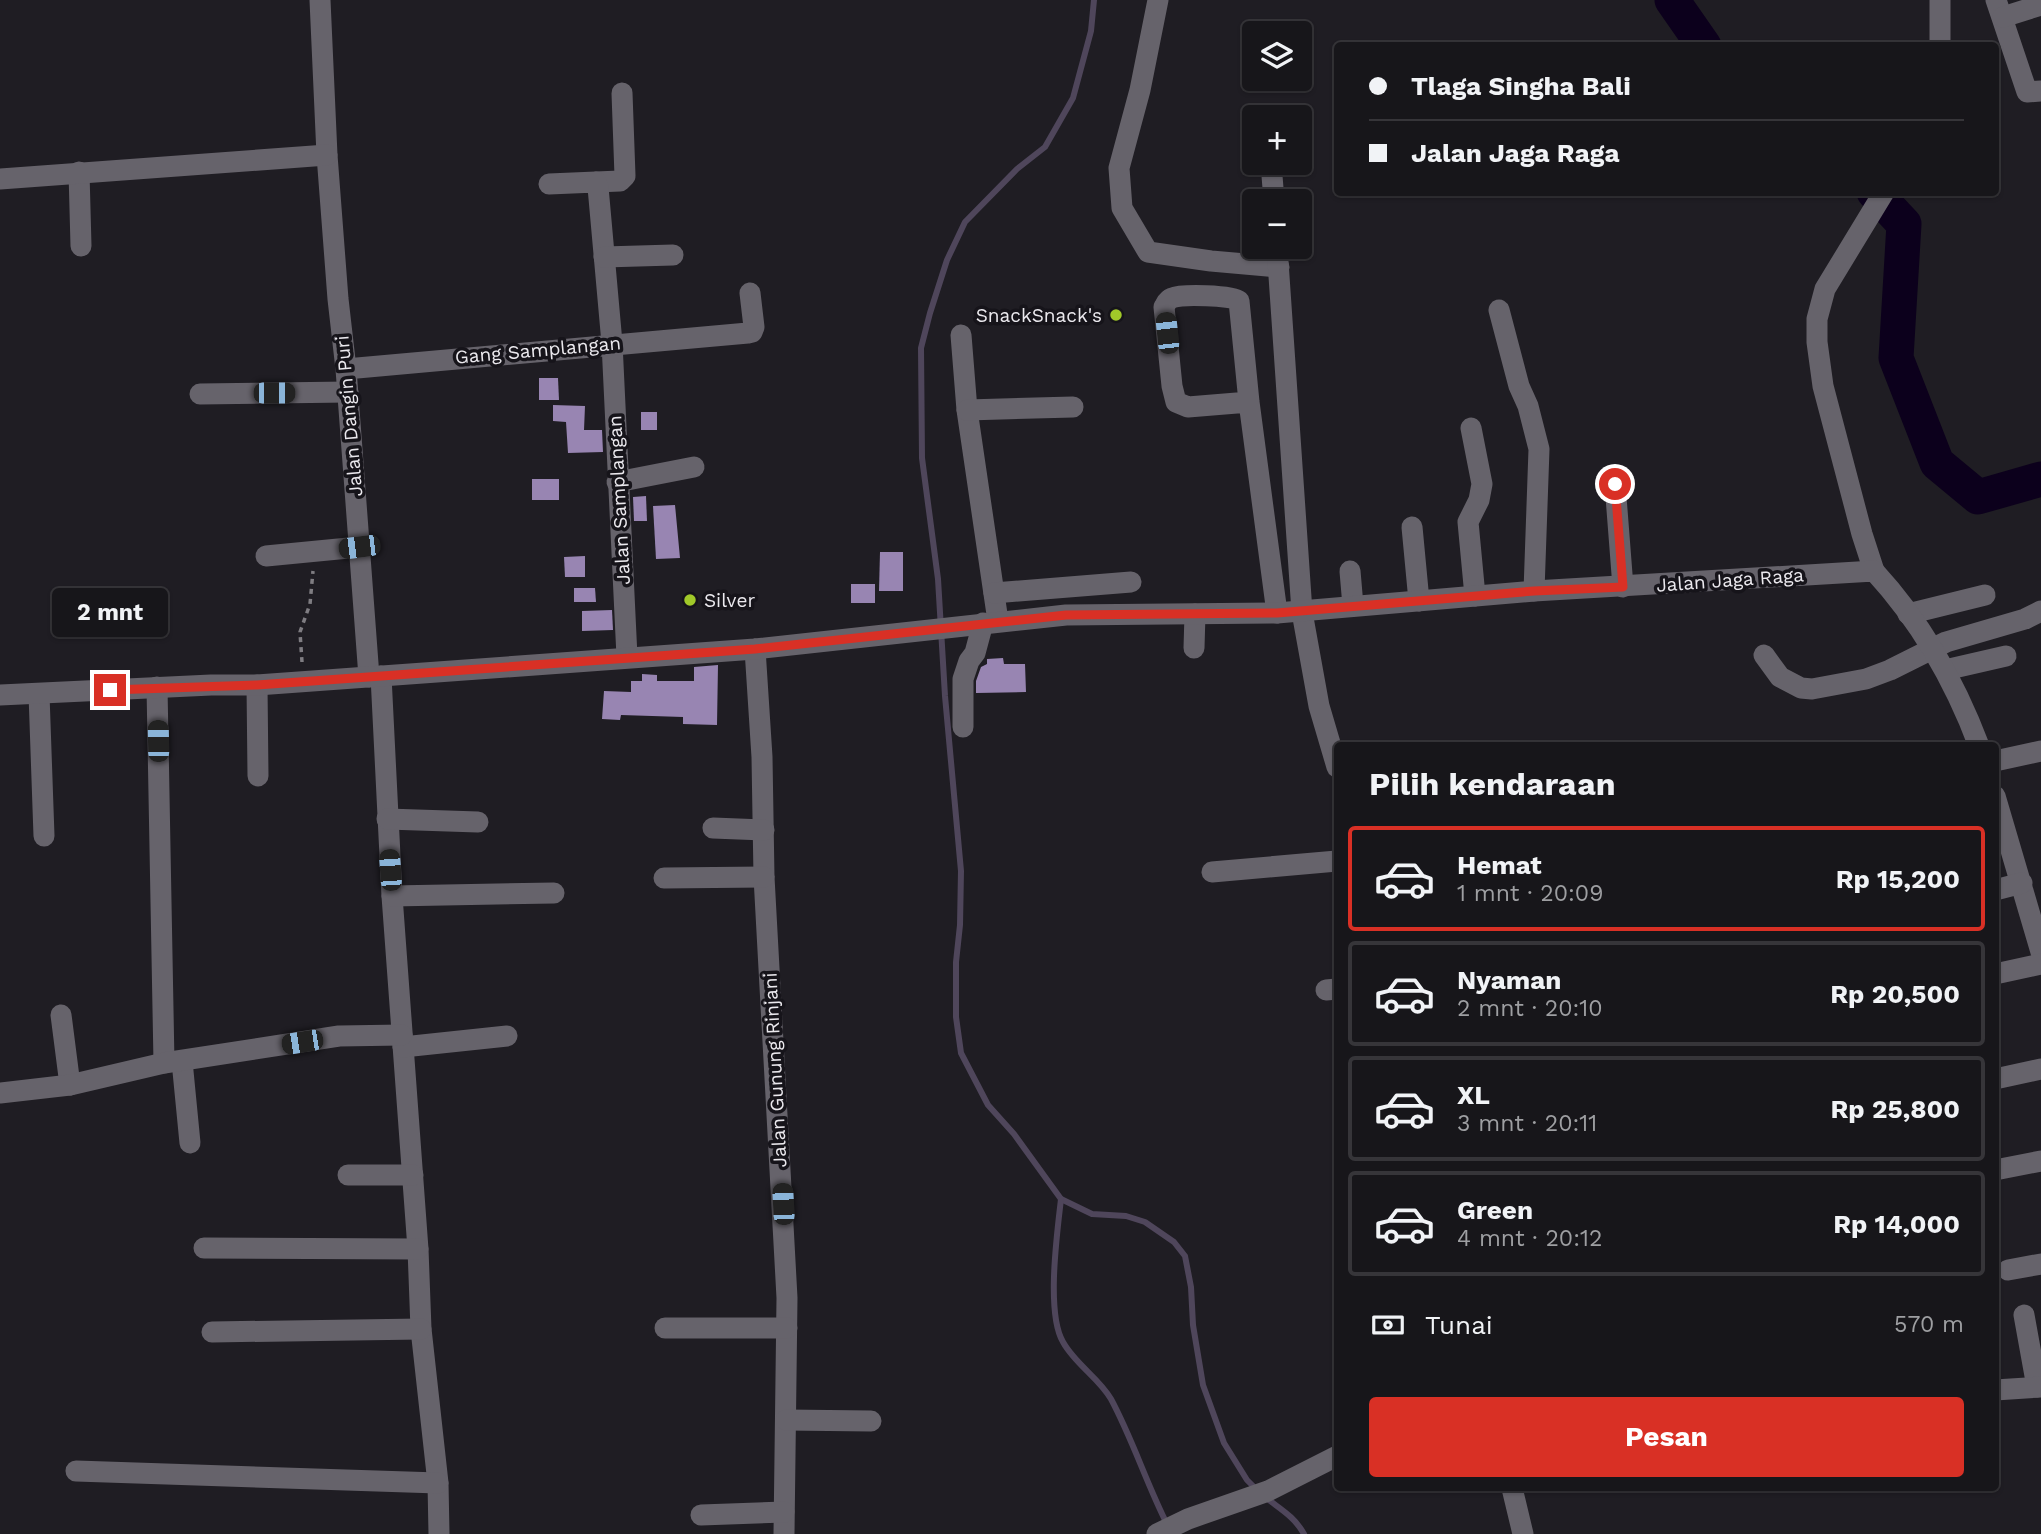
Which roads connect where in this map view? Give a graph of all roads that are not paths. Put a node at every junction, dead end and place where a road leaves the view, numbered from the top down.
1 (320, 0) edge
2 (1158, 0) edge
3 (1940, 0) edge
4 (2041, 5) edge
5 (2000, 8) edge
6 (1940, 42) edge
7 (2041, 91) edge
8 (622, 93) dead end
9 (327, 155) junction
10 (79, 172) junction
11 (0, 179) edge
12 (596, 182) junction
13 (549, 184) dead end
14 (1882, 196) edge
15 (81, 246) dead end
16 (673, 255) dead end
17 (604, 257) junction
18 (1244, 259) edge
19 (1278, 259) edge
20 (750, 293) dead end
21 (1499, 310) dead end
22 (961, 335) dead end
23 (612, 343) junction
24 (346, 369) junction
25 (348, 392) junction
26 (200, 394) dead end
27 (1250, 402) junction
28 (1073, 407) dead end
29 (967, 410) junction
30 (1471, 428) dead end
31 (694, 467) dead end
32 (617, 482) junction
33 (1615, 484) dead end
34 (1412, 527) dead end
35 (359, 547) junction
36 (266, 556) dead end
37 (1350, 570) dead end
38 (1874, 571) junction
39 (1131, 582) dead end
40 (1623, 587) junction
41 (1534, 591) junction
42 (994, 593) junction
43 (1985, 595) dead end
44 (1475, 596) junction
45 (1419, 601) junction
46 (1353, 606) junction
47 (1302, 611) junction
48 (2041, 611) edge
49 (1277, 613) junction
50 (1195, 614) junction
51 (1908, 614) junction
52 (983, 623) junction
53 (1194, 648) dead end
54 (1931, 648) junction
55 (755, 649) junction
56 (1764, 655) dead end
57 (2006, 656) dead end
58 (627, 657) junction
59 (1945, 670) junction
60 (375, 676) junction
61 (257, 685) junction
62 (157, 687) junction
63 (39, 694) junction
64 (0, 695) edge
65 (962, 727) dead end
66 (1978, 742) edge
67 (2041, 751) edge
68 (1334, 757) edge
69 (1999, 760) edge
70 (258, 776) dead end
71 (1999, 810) edge
72 (387, 819) junction
73 (478, 822) dead end
74 (713, 828) dead end
75 (764, 830) junction
76 (44, 836) dead end
77 (1334, 862) edge
78 (1212, 872) dead end
79 (764, 877) junction
80 (664, 878) dead end
81 (2022, 883) junction
82 (1999, 889) edge
83 (554, 893) dead end
84 (392, 896) junction
85 (2041, 952) edge
86 (2041, 964) edge
87 (1999, 973) edge
88 (61, 1015) dead end
89 (507, 1036) dead end
90 (403, 1041) junction
91 (173, 1062) junction
92 (2041, 1069) edge
93 (1999, 1078) edge
94 (70, 1085) junction
95 (0, 1093) edge
96 (190, 1143) dead end
97 (2041, 1161) edge
98 (1999, 1169) edge
99 (348, 1175) dead end
100 (412, 1175) junction
101 (204, 1248) dead end
102 (418, 1249) junction
103 (2041, 1264) edge
104 (2008, 1270) dead end
105 (2024, 1315) dead end
106 (665, 1328) dead end
107 (787, 1328) junction
108 (421, 1329) junction
109 (212, 1332) dead end
110 (2039, 1387) edge
111 (1999, 1390) edge
112 (786, 1420) junction
113 (871, 1421) dead end
114 (1334, 1458) edge
115 (76, 1471) dead end
116 (438, 1483) junction
117 (1513, 1491) edge
118 (784, 1512) junction
119 (701, 1515) dead end
120 (439, 1534) edge
121 (784, 1534) edge
122 (1157, 1534) edge
123 (1523, 1534) edge

1 - 9 street, Jalan Dangin Puri
2 - 18 street
3 - 6 street
4 - 5 street
5 - 7 street
8 - 12 street
9 - 10 street
9 - 24 street, Jalan Dangin Puri
10 - 11 street
10 - 15 street
12 - 13 street
12 - 17 street, Jalan Samplangan
14 - 38 street
16 - 17 street
17 - 23 street, Jalan Samplangan
19 - 47 street
20 - 23 street, Gang Samplangan
21 - 41 street
22 - 29 street
23 - 24 street, Gang Samplangan
23 - 32 street, Jalan Samplangan
24 - 25 street, Jalan Dangin Puri
25 - 26 street
25 - 35 street, Jalan Dangin Puri
27 - 27 street
27 - 49 street
28 - 29 street
29 - 42 street
30 - 44 street
31 - 32 street
32 - 58 street, Jalan Samplangan
33 - 40 street
34 - 45 street
35 - 36 street
35 - 60 street, Jalan Dangin Puri
37 - 46 street
38 - 40 street, Jalan Jaga Raga
38 - 51 street
39 - 42 street
40 - 41 street, Jalan Jaga Raga
41 - 44 street, Jalan Jaga Raga
42 - 52 street
43 - 51 street
44 - 45 street, Jalan Jaga Raga
45 - 46 street, Jalan Jaga Raga
46 - 47 street, Jalan Jaga Raga
47 - 49 street, Jalan Jaga Raga
47 - 68 street
48 - 54 street
49 - 50 street, Jalan Jaga Raga
50 - 52 street, Jalan Jaga Raga
50 - 53 street
51 - 54 street
52 - 55 street, Jalan Jaga Raga
52 - 65 street
54 - 56 street
54 - 59 street
55 - 58 street, Jalan Jaga Raga
55 - 75 street, Jalan Gunung Rinjani
57 - 59 street
58 - 60 street, Jalan Jaga Raga
59 - 66 street
60 - 61 street, Jalan Jaga Raga
60 - 72 street, Jalan Dangin Puri
61 - 62 street, Jalan Jaga Raga
61 - 70 street
62 - 63 street, Jalan Jaga Raga
62 - 91 street
63 - 64 street, Jalan Jaga Raga
63 - 76 street
67 - 69 street
71 - 81 street
72 - 73 street
72 - 84 street, Jalan Dangin Puri
74 - 75 street
75 - 79 street, Jalan Gunung Rinjani
77 - 78 street
79 - 80 street
79 - 107 street, Jalan Gunung Rinjani
81 - 82 street
81 - 85 street
83 - 84 street
84 - 90 street, Jalan Dangin Puri
86 - 87 street
88 - 94 street
89 - 90 street
90 - 91 street
90 - 100 street, Jalan Dangin Puri
91 - 94 street
91 - 96 street
92 - 93 street
94 - 95 street
97 - 98 street
99 - 100 street
100 - 102 street, Jalan Dangin Puri
101 - 102 street
102 - 108 street, Jalan Dangin Puri
103 - 104 street
105 - 110 street
106 - 107 street
107 - 112 street, Jalan Gunung Rinjani
108 - 109 street
108 - 116 street, Jalan Dangin Puri
110 - 111 street
112 - 113 street
112 - 118 street, Jalan Gunung Rinjani
114 - 122 street
115 - 116 street
116 - 120 street, Jalan Dangin Puri
117 - 123 street
118 - 119 street
118 - 121 street, Jalan Gunung Rinjani

